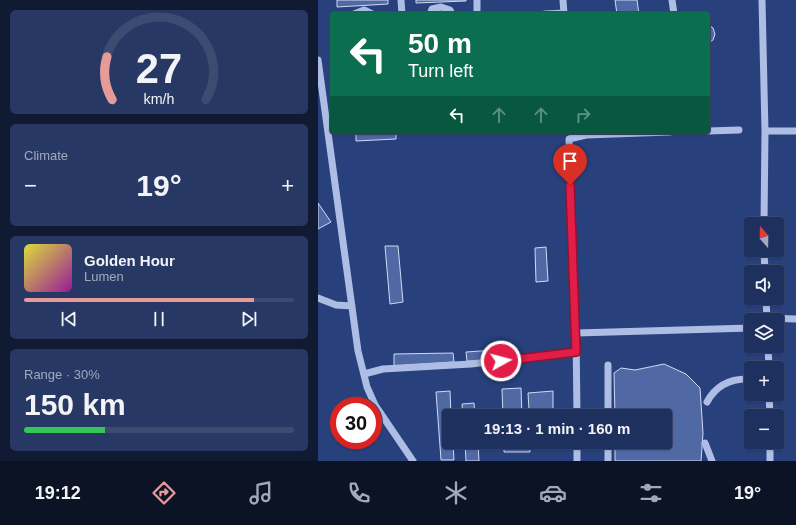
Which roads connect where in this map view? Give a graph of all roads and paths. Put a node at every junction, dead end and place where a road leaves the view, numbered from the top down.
1 (401, 0) edge
2 (477, 0) edge
3 (563, 0) edge
4 (672, 0) edge
5 (762, 0) edge
6 (402, 12) edge
7 (431, 12) edge
8 (451, 12) edge
9 (477, 12) edge
10 (564, 12) edge
11 (674, 12) edge
12 (318, 60) edge
13 (739, 130) dead end
14 (710, 131) edge
15 (765, 131) junction
16 (796, 131) edge
17 (614, 134) edge
18 (764, 217) edge
19 (318, 298) edge
20 (352, 306) junction
21 (784, 318) edge
22 (796, 318) edge
23 (744, 328) edge
24 (576, 333) junction
25 (576, 352) junction
26 (608, 365) dead end
27 (364, 374) junction
28 (744, 380) edge
29 (707, 402) dead end
30 (577, 409) edge
31 (608, 409) edge
32 (705, 443) dead end
33 (577, 449) edge
34 (608, 449) edge
35 (770, 449) edge
36 (413, 461) edge
37 (577, 461) edge
38 (608, 461) edge
39 (712, 461) edge
40 (770, 461) edge

1 - 6 street
2 - 9 street
3 - 10 street
4 - 11 street
5 - 15 street
7 - 8 street
12 - 20 street
13 - 14 street
15 - 16 street
15 - 18 street
17 - 24 street
19 - 20 street
20 - 27 street
21 - 22 street
23 - 24 street
24 - 25 street
25 - 27 street
25 - 30 street
26 - 31 street
27 - 36 street
28 - 29 street
32 - 39 street
33 - 37 street
34 - 38 street
35 - 40 street

